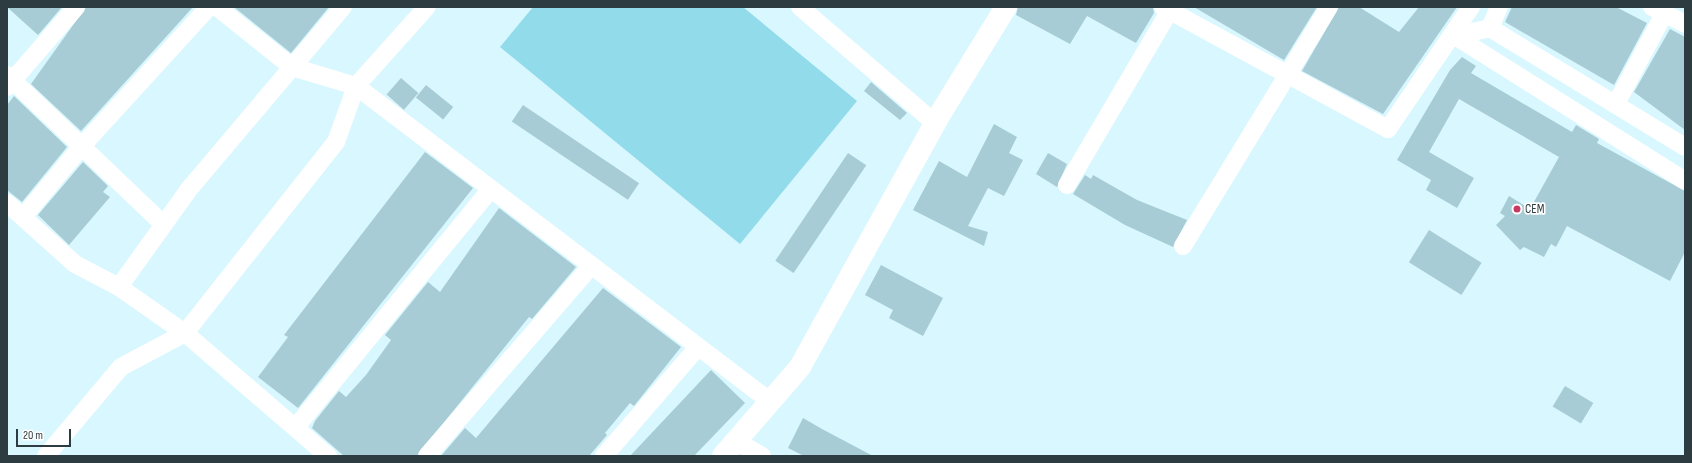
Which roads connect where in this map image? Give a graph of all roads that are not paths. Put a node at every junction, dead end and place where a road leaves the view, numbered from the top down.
1 (76, 7) edge
2 (209, 7) edge
3 (217, 7) edge
4 (343, 7) edge
5 (427, 7) edge
6 (800, 7) edge
7 (1006, 7) edge
8 (1329, 7) edge
9 (1471, 7) edge
10 (1499, 7) edge
11 (1168, 8) edge
12 (1658, 11) edge
13 (817, 13) edge
14 (1685, 24) edge
15 (1490, 28) junction
16 (1455, 36) junction
17 (292, 67) junction
18 (1285, 75) junction
19 (9, 80) edge
20 (356, 86) junction
21 (1617, 102) junction
22 (936, 123) junction
23 (82, 146) junction
24 (1685, 147) edge
25 (1685, 181) edge
26 (1067, 185) dead end
27 (490, 190) junction
28 (7, 203) edge
29 (22, 217) junction
30 (162, 223) junction
31 (1183, 246) dead end
32 (591, 266) junction
33 (120, 287) junction
34 (185, 333) junction
35 (698, 347) junction
36 (771, 402) junction
37 (296, 427) junction
38 (730, 449) edge
39 (46, 456) edge
40 (328, 456) edge
41 (427, 456) edge
42 (604, 456) edge
43 (762, 456) edge

1 - 19 street
2 - 23 street
3 - 17 street
4 - 17 street
5 - 20 street
6 - 13 street
7 - 22 main road
8 - 18 street
9 - 16 street
10 - 15 street
11 - 18 street
11 - 26 street
12 - 14 street
12 - 21 street
13 - 22 street
15 - 16 street
15 - 21 street
16 - 18 street
16 - 25 street
17 - 20 street
17 - 30 street
18 - 31 street
19 - 23 street
20 - 27 street
20 - 34 street
21 - 24 street
22 - 36 main road
23 - 29 street
23 - 30 street
27 - 32 street
27 - 37 street
28 - 29 street
29 - 33 street
30 - 33 street
32 - 35 street
32 - 41 street
33 - 34 street
34 - 37 street
34 - 39 street
35 - 36 street
35 - 42 street
36 - 38 main road
37 - 40 street
38 - 43 street

